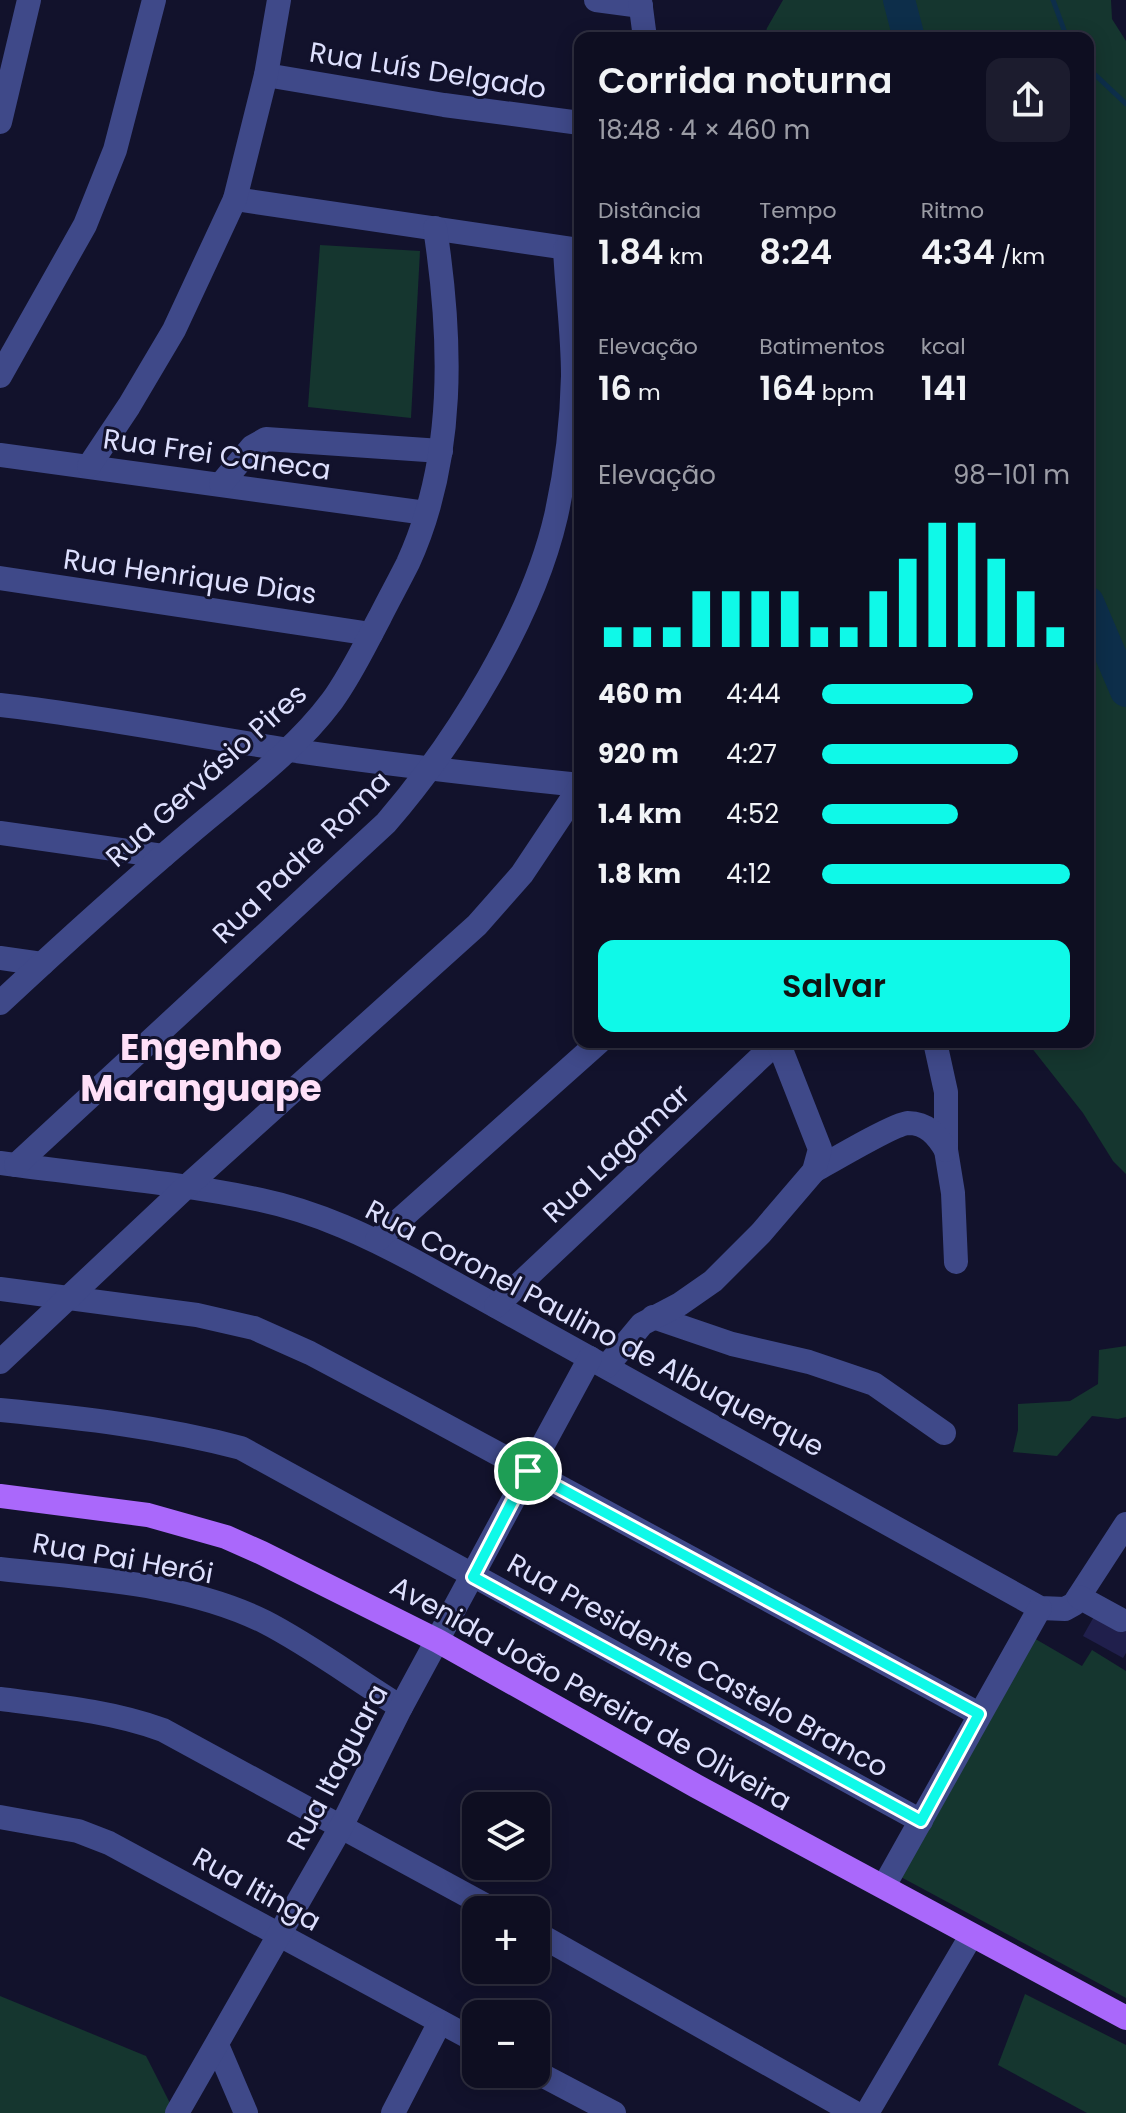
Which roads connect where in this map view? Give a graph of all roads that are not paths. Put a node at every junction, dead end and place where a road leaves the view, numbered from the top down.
1 (29, 0) edge
2 (154, 0) edge
3 (279, 0) edge
4 (596, 0) edge
5 (640, 3) edge
6 (644, 32) edge
7 (266, 75) junction
8 (0, 122) edge
9 (574, 122) edge
10 (235, 199) junction
11 (435, 228) junction
12 (572, 250) edge
13 (0, 376) edge
14 (441, 451) junction
15 (0, 455) edge
16 (89, 466) junction
17 (221, 484) junction
18 (426, 513) junction
19 (0, 578) edge
20 (371, 634) junction
21 (0, 705) edge
22 (287, 750) junction
23 (429, 769) junction
24 (574, 785) edge
25 (574, 795) edge
26 (0, 833) edge
27 (163, 856) junction
28 (0, 958) edge
29 (42, 964) junction
30 (0, 1003) edge
31 (592, 1048) edge
32 (772, 1048) edge
33 (780, 1048) edge
34 (936, 1048) edge
35 (946, 1150) junction
36 (8, 1164) edge
37 (814, 1171) junction
38 (185, 1188) junction
39 (377, 1240) junction
40 (956, 1262) dead end
41 (0, 1289) edge
42 (66, 1299) junction
43 (496, 1306) junction
44 (653, 1317) junction
45 (0, 1362) edge
46 (599, 1362) junction
47 (0, 1410) edge
48 (944, 1433) dead end
49 (528, 1471) junction
50 (0, 1496) edge
51 (1126, 1524) edge
52 (0, 1569) edge
53 (473, 1577) junction
54 (1079, 1597) junction
55 (1040, 1608) junction
56 (1121, 1620) dead end
57 (438, 1641) junction
58 (0, 1699) edge
59 (401, 1707) junction
60 (979, 1714) junction
61 (0, 1817) edge
62 (921, 1821) junction
63 (341, 1827) junction
64 (884, 1886) junction
65 (468, 1896) edge
66 (280, 1935) junction
67 (971, 1936) junction
68 (550, 1941) edge
69 (1126, 2018) edge
70 (440, 2022) junction
71 (462, 2034) edge
72 (217, 2045) junction
73 (550, 2079) edge
74 (177, 2113) edge
75 (246, 2113) edge
76 (393, 2113) edge
77 (614, 2113) edge
78 (855, 2113) edge
79 (867, 2113) edge

1 - 8 street
2 - 13 street
3 - 7 street
4 - 5 street
5 - 6 street
7 - 9 street, Rua Luís Delgado
7 - 10 street
10 - 11 street
10 - 16 street
11 - 12 street
11 - 14 street, Rua Gervásio Pires
12 - 23 street, Rua Padre Roma
14 - 17 street
14 - 18 street, Rua Gervásio Pires
15 - 16 street, Rua Frei Caneca
16 - 17 street, Rua Frei Caneca
17 - 18 street, Rua Frei Caneca
18 - 20 street, Rua Gervásio Pires
19 - 20 street, Rua Henrique Dias
20 - 22 street, Rua Gervásio Pires
21 - 22 street
22 - 23 street
22 - 27 street, Rua Gervásio Pires
23 - 24 street
23 - 36 street, Rua Padre Roma
25 - 38 street
26 - 27 street
27 - 29 street, Rua Gervásio Pires
28 - 29 street
29 - 30 street, Rua Gervásio Pires
31 - 39 street
32 - 43 street, Rua Lagamar
33 - 37 street
34 - 35 street
35 - 37 street
35 - 40 street
36 - 38 street, Rua Coronel Paulino de Albuquerque
37 - 44 street, Rua Itaguara
38 - 39 street, Rua Coronel Paulino de Albuquerque
38 - 42 street
39 - 43 street, Rua Coronel Paulino de Albuquerque
41 - 42 street
42 - 45 street
42 - 49 street
43 - 46 street, Rua Coronel Paulino de Albuquerque
44 - 46 street, Rua Itaguara
44 - 48 street
46 - 49 street, Rua Itaguara
46 - 55 street, Rua Coronel Paulino de Albuquerque
47 - 53 street, Rua Presidente Castelo Branco
49 - 53 street, Rua Itaguara
49 - 60 street
50 - 57 main road, Avenida João Pereira de Oliveira
51 - 54 street
52 - 59 street, Rua Pai Herói
53 - 57 street, Rua Itaguara
53 - 62 street, Rua Presidente Castelo Branco
54 - 55 street
54 - 56 street
55 - 60 street
57 - 59 street, Rua Itaguara
57 - 64 main road, Avenida João Pereira de Oliveira
58 - 63 street
59 - 63 street, Rua Itaguara
60 - 62 street
61 - 66 street, Rua Itinga
62 - 64 street
63 - 65 street
63 - 66 street, Rua Itaguara
64 - 67 main road, Avenida João Pereira de Oliveira
66 - 70 street, Rua Itinga
66 - 72 street, Rua Itaguara
67 - 69 main road, Avenida João Pereira de Oliveira
67 - 79 street
68 - 78 street
70 - 71 street, Rua Itinga
70 - 76 street
72 - 74 street, Rua Itaguara
72 - 75 street
73 - 77 street

